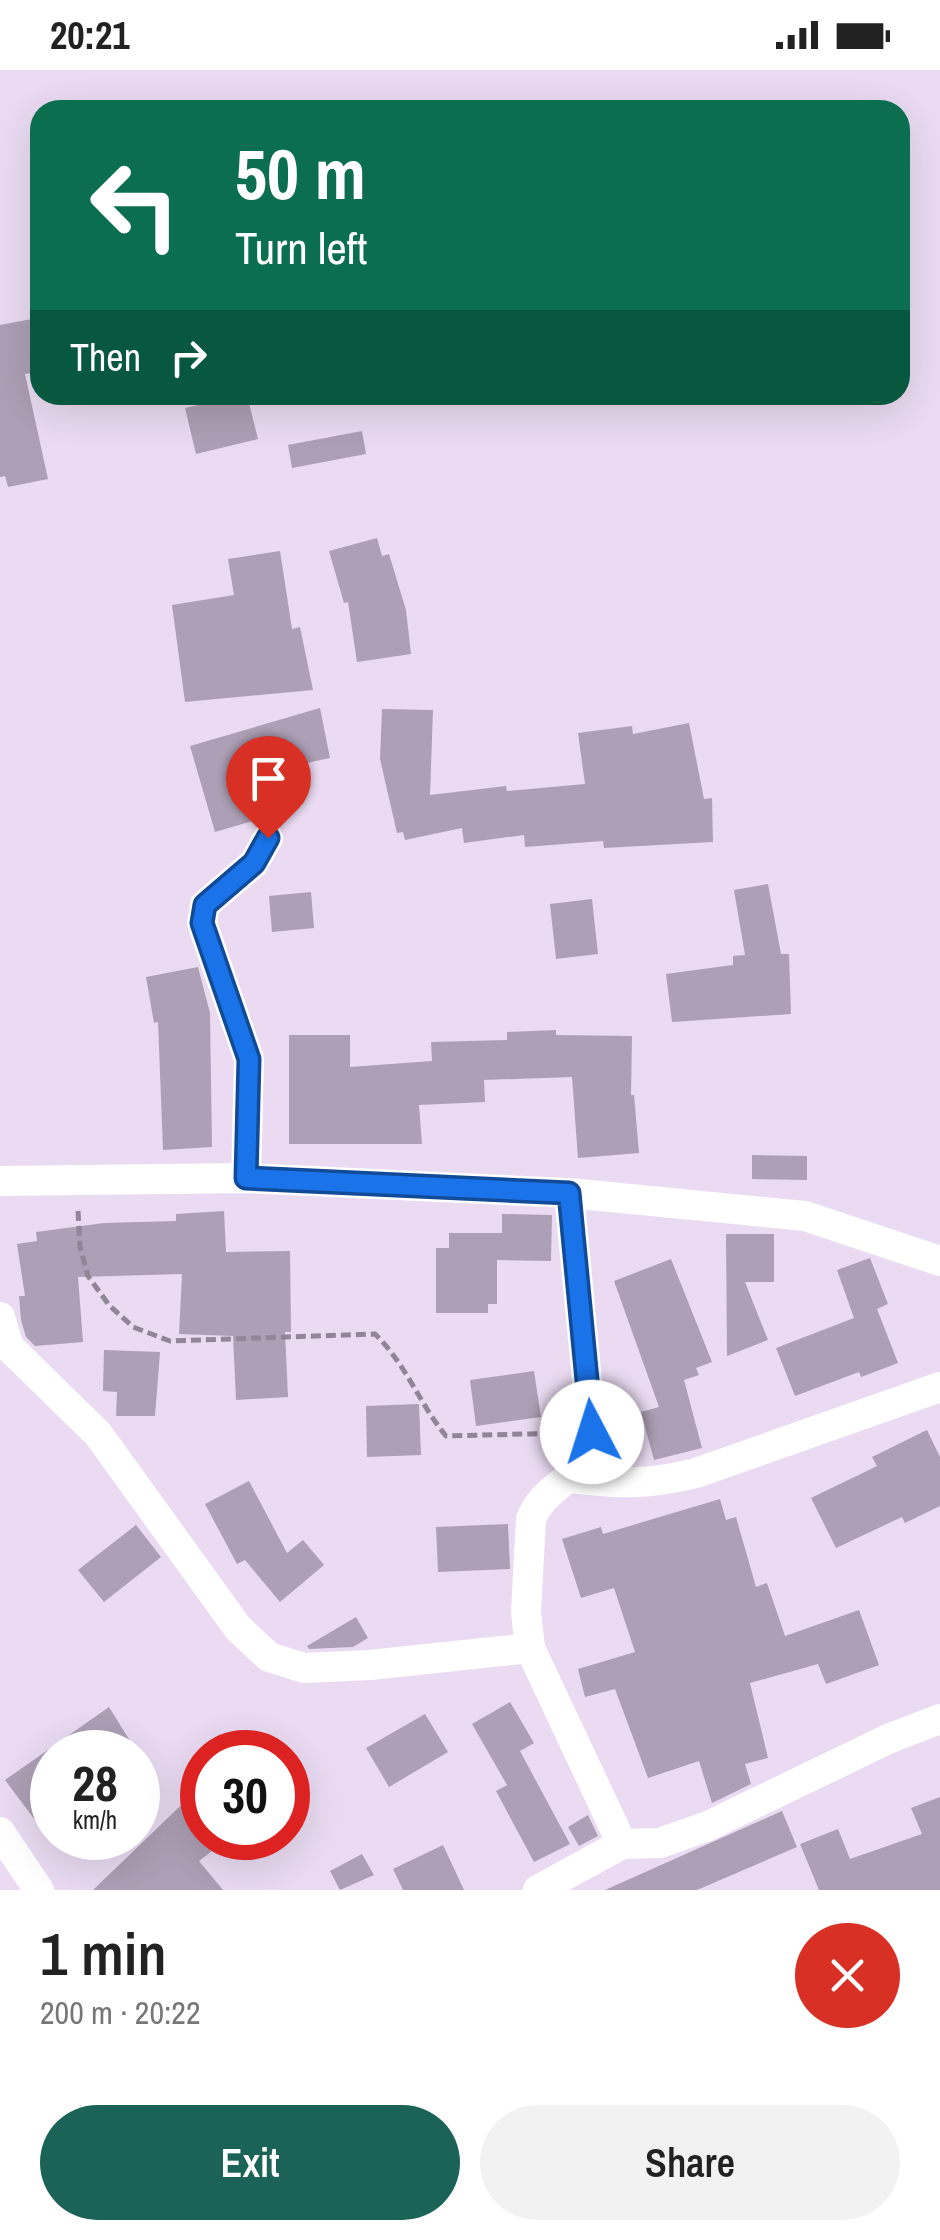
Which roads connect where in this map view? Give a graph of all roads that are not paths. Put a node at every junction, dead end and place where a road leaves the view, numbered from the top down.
1 (268, 838) dead end
2 (246, 1178) junction
3 (0, 1181) edge
4 (569, 1193) junction
5 (940, 1260) edge
6 (0, 1317) edge
7 (940, 1387) edge
8 (571, 1478) junction
9 (530, 1648) junction
10 (940, 1719) edge
11 (0, 1832) edge
12 (622, 1844) junction
13 (39, 1890) edge
14 (538, 1890) edge

1 - 2 street
2 - 3 street
2 - 4 street
4 - 5 street
4 - 8 street
6 - 9 street
7 - 8 street
8 - 9 street
9 - 12 street
10 - 12 street
11 - 13 street
12 - 14 street

